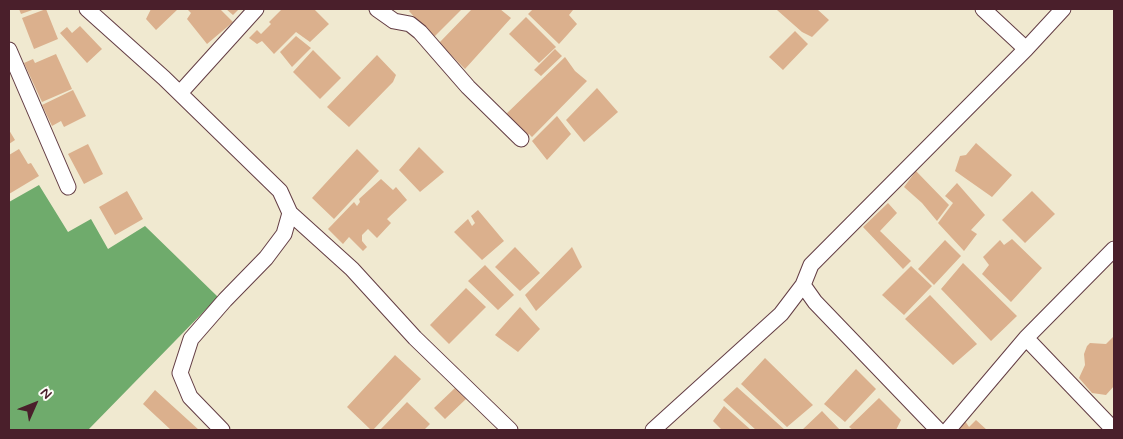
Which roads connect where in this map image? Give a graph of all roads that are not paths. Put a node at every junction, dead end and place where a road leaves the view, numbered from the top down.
1 (87, 9) edge
2 (256, 9) edge
3 (377, 9) edge
4 (983, 9) edge
5 (1063, 9) edge
6 (1026, 49) junction
7 (9, 50) edge
8 (180, 93) junction
9 (521, 139) dead end
10 (68, 187) dead end
11 (290, 212) junction
12 (1114, 249) edge
13 (803, 285) junction
14 (1026, 338) junction
15 (222, 430) edge
16 (510, 430) edge
17 (653, 430) edge
18 (938, 430) edge
19 (948, 430) edge
20 (1114, 430) edge

1 - 8 street
2 - 8 street
3 - 9 street
4 - 6 street
5 - 6 street
6 - 13 street
7 - 10 street
8 - 11 street
11 - 15 street
11 - 16 street
12 - 14 street
13 - 17 street
13 - 18 street
14 - 19 street
14 - 20 street

